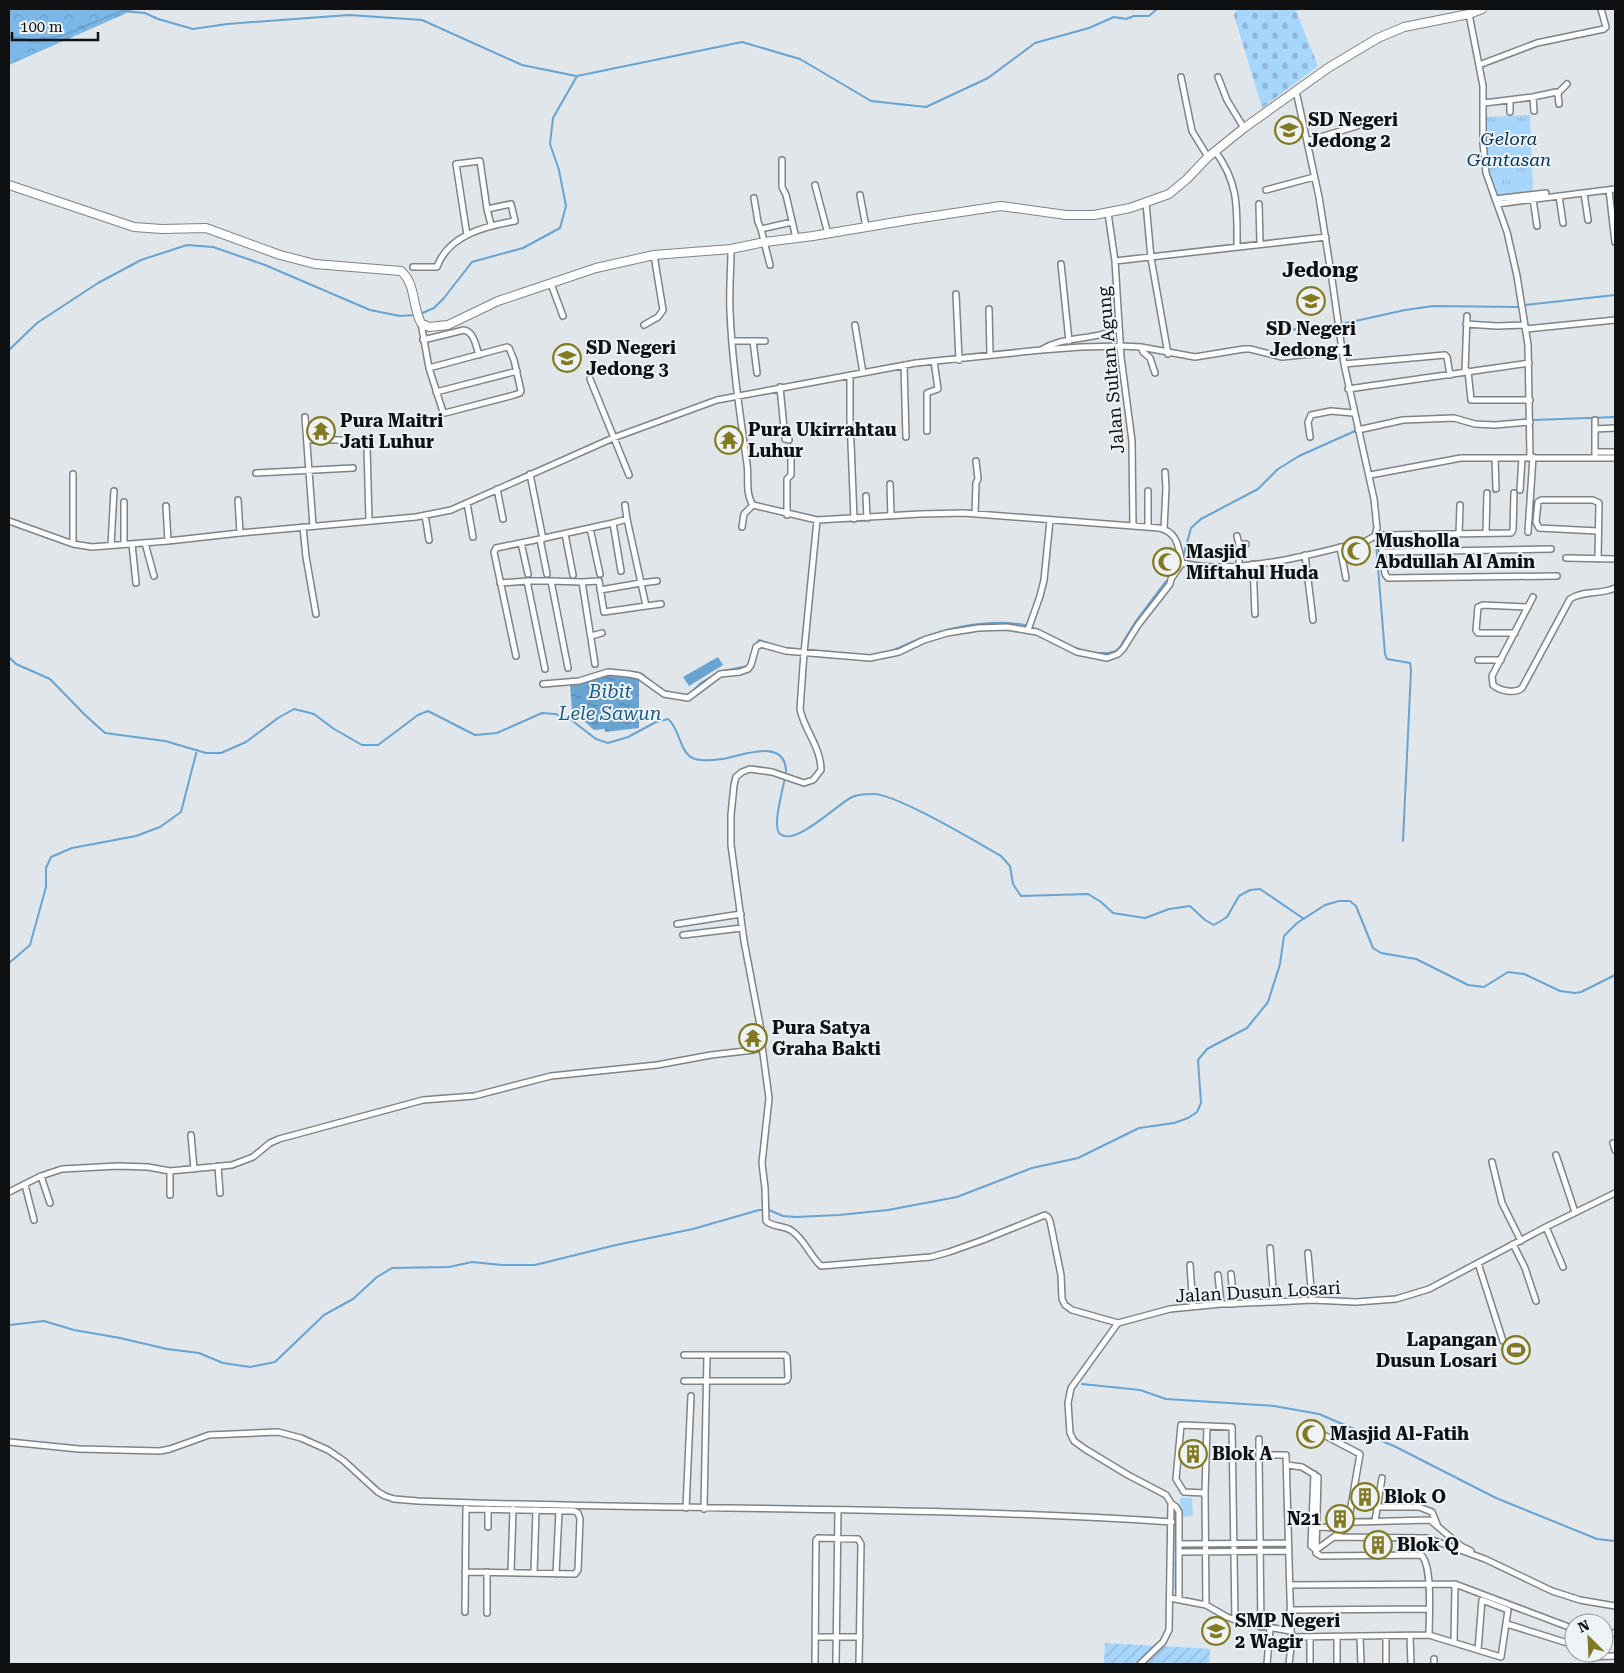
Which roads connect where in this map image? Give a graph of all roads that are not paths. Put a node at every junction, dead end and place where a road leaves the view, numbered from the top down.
1 (1482, 9) edge
2 (1601, 9) edge
3 (1469, 14) junction
4 (1479, 64) junction
5 (1218, 77) dead end
6 (1181, 78) dead end
7 (1567, 84) dead end
8 (1296, 91) junction
9 (1557, 94) junction
10 (1533, 97) junction
11 (1510, 100) junction
12 (1484, 103) junction
13 (1559, 104) dead end
14 (1534, 111) dead end
15 (1510, 112) dead end
16 (1357, 126) dead end
17 (1244, 128) junction
18 (1307, 141) junction
19 (1215, 151) junction
20 (1208, 157) junction
21 (782, 160) dead end
22 (1314, 177) junction
23 (9, 184) edge
24 (815, 186) dead end
25 (1266, 190) dead end
26 (1612, 190) edge
27 (1546, 193) dead end
28 (1584, 193) junction
29 (860, 195) dead end
30 (1559, 196) junction
31 (754, 198) dead end
32 (1532, 199) junction
33 (1496, 201) junction
34 (1146, 203) junction
35 (1259, 204) dead end
36 (487, 209) junction
37 (1108, 213) junction
38 (1588, 220) dead end
39 (792, 222) junction
40 (1614, 222) edge
41 (1563, 223) dead end
42 (490, 225) junction
43 (1537, 226) dead end
44 (866, 227) junction
45 (761, 230) junction
46 (828, 234) junction
47 (467, 235) junction
48 (1326, 237) junction
49 (796, 238) junction
50 (765, 242) junction
51 (1615, 242) edge
52 (1260, 244) junction
53 (1237, 246) junction
54 (731, 249) junction
55 (654, 255) junction
56 (1151, 258) junction
57 (1115, 261) junction
58 (1060, 264) dead end
59 (770, 265) dead end
60 (414, 267) dead end
61 (551, 284) junction
62 (956, 294) dead end
63 (989, 309) dead end
64 (563, 316) dead end
65 (1467, 316) dead end
66 (419, 317) junction
67 (1615, 320) edge
68 (1466, 324) junction
69 (644, 325) dead end
70 (855, 325) dead end
71 (1525, 327) junction
72 (1119, 328) junction
73 (423, 340) junction
74 (732, 341) junction
75 (753, 341) junction
76 (765, 341) dead end
77 (1069, 341) junction
78 (1120, 346) junction
79 (1141, 347) junction
80 (1041, 350) junction
81 (1342, 351) junction
82 (1168, 354) junction
83 (479, 355) junction
84 (990, 355) junction
85 (959, 360) junction
86 (934, 361) junction
87 (1529, 363) junction
88 (1344, 364) junction
89 (904, 365) junction
90 (429, 368) junction
91 (516, 371) junction
92 (1467, 372) junction
93 (757, 373) dead end
94 (862, 373) junction
95 (1155, 373) dead end
96 (1450, 375) junction
97 (850, 376) junction
98 (590, 379) dead end
99 (780, 387) junction
100 (1348, 389) junction
101 (436, 392) junction
102 (738, 396) junction
103 (1530, 400) junction
104 (1354, 413) junction
105 (305, 417) dead end
106 (1595, 420) dead end
107 (1530, 422) junction
108 (1615, 428) edge
109 (1595, 429) junction
110 (1358, 430) junction
111 (927, 431) dead end
112 (906, 437) dead end
113 (1310, 437) dead end
114 (613, 438) junction
115 (307, 440) junction
116 (788, 440) dead end
117 (1595, 452) junction
118 (1615, 452) edge
119 (791, 455) dead end
120 (1532, 457) junction
121 (1496, 458) junction
122 (1522, 458) junction
123 (1595, 458) junction
124 (1615, 458) edge
125 (976, 462) dead end
126 (353, 468) dead end
127 (310, 470) junction
128 (1165, 472) dead end
129 (73, 474) dead end
130 (256, 474) dead end
131 (530, 474) junction
132 (629, 475) dead end
133 (1370, 475) junction
134 (890, 484) dead end
135 (1496, 488) dead end
136 (497, 489) junction
137 (1520, 490) dead end
138 (114, 491) dead end
139 (1148, 491) dead end
140 (1487, 493) dead end
141 (1514, 493) dead end
142 (866, 496) dead end
143 (238, 500) dead end
144 (124, 502) dead end
145 (467, 503) junction
146 (625, 505) dead end
147 (166, 506) dead end
148 (753, 506) junction
149 (1460, 506) dead end
150 (975, 514) junction
151 (425, 515) junction
152 (787, 515) junction
153 (891, 516) junction
154 (867, 518) junction
155 (503, 519) dead end
156 (627, 519) junction
157 (854, 519) junction
158 (369, 520) junction
159 (817, 520) junction
160 (1050, 520) junction
161 (9, 521) edge
162 (612, 523) junction
163 (313, 526) junction
164 (1133, 526) junction
165 (303, 527) junction
166 (742, 527) dead end
167 (1148, 527) junction
168 (590, 528) junction
169 (1164, 529) junction
170 (1598, 531) junction
171 (1528, 532) dead end
172 (240, 533) junction
173 (1486, 533) junction
174 (565, 534) junction
175 (1376, 534) junction
176 (1459, 534) junction
177 (1237, 536) dead end
178 (474, 537) dead end
179 (541, 539) junction
180 (429, 540) dead end
181 (168, 541) junction
182 (145, 543) junction
183 (521, 543) junction
184 (73, 544) junction
185 (124, 544) junction
186 (132, 544) junction
187 (1239, 544) junction
188 (1246, 544) dead end
189 (111, 545) junction
190 (1340, 547) junction
191 (1551, 549) dead end
192 (1383, 552) junction
193 (1305, 555) junction
194 (1566, 558) dead end
195 (1598, 558) junction
196 (1615, 558) edge
197 (1182, 563) junction
198 (1253, 564) junction
199 (1239, 565) junction
200 (621, 570) dead end
201 (528, 574) dead end
202 (547, 574) dead end
203 (600, 574) dead end
204 (574, 575) dead end
205 (154, 576) dead end
206 (1557, 576) dead end
207 (1346, 578) dead end
208 (527, 581) junction
209 (551, 581) junction
210 (657, 581) dead end
211 (582, 582) junction
212 (136, 583) dead end
213 (500, 583) junction
214 (641, 583) junction
215 (1615, 588) edge
216 (600, 590) junction
217 (1533, 597) dead end
218 (661, 604) dead end
219 (646, 606) junction
220 (1528, 607) junction
221 (316, 614) dead end
222 (1255, 614) dead end
223 (1313, 620) dead end
224 (1028, 630) junction
225 (602, 633) dead end
226 (1515, 633) junction
227 (591, 636) junction
228 (804, 650) junction
229 (516, 656) dead end
230 (1478, 660) dead end
231 (1501, 660) junction
232 (595, 664) dead end
233 (568, 668) dead end
234 (546, 669) dead end
235 (543, 684) dead end
236 (740, 914) junction
237 (677, 924) dead end
238 (742, 928) junction
239 (683, 935) dead end
240 (762, 1046) junction
241 (191, 1135) dead end
242 (1613, 1143) dead end
243 (1615, 1150) edge
244 (1556, 1155) dead end
245 (1492, 1162) dead end
246 (218, 1166) junction
247 (194, 1170) junction
248 (170, 1171) junction
249 (41, 1176) junction
250 (25, 1185) junction
251 (9, 1192) edge
252 (220, 1193) dead end
253 (1615, 1193) edge
254 (170, 1196) dead end
255 (50, 1204) dead end
256 (1575, 1212) junction
257 (34, 1220) dead end
258 (1546, 1227) junction
259 (1521, 1241) junction
260 (1513, 1244) junction
261 (1270, 1248) dead end
262 (1308, 1254) dead end
263 (1478, 1264) junction
264 (1190, 1265) dead end
265 (1563, 1267) dead end
266 (1231, 1274) dead end
267 (1218, 1275) dead end
268 (1312, 1300) junction
269 (1536, 1301) dead end
270 (1274, 1302) junction
271 (1221, 1304) junction
272 (1234, 1304) junction
273 (1193, 1307) junction
274 (1118, 1323) junction
275 (1504, 1340) dead end
276 (684, 1355) dead end
277 (707, 1355) junction
278 (684, 1381) dead end
279 (707, 1381) junction
280 (691, 1396) dead end
281 (1207, 1426) junction
282 (1322, 1434) dead end
283 (1259, 1439) dead end
284 (9, 1442) edge
285 (1259, 1455) junction
286 (1287, 1465) junction
287 (1314, 1474) junction
288 (1382, 1478) dead end
289 (1205, 1493) junction
290 (466, 1503) junction
291 (1171, 1503) junction
292 (1377, 1507) junction
293 (686, 1508) junction
294 (466, 1509) junction
295 (488, 1509) junction
296 (513, 1509) junction
297 (704, 1509) junction
298 (536, 1510) junction
299 (838, 1510) junction
300 (559, 1511) junction
301 (1375, 1521) junction
302 (1172, 1522) junction
303 (1347, 1526) junction
304 (1438, 1526) junction
305 (1317, 1527) junction
306 (488, 1528) dead end
307 (1333, 1528) junction
308 (1334, 1537) junction
309 (837, 1539) junction
310 (1234, 1543) junction
311 (1260, 1543) junction
312 (1288, 1543) junction
313 (1179, 1544) junction
314 (1206, 1544) junction
315 (1316, 1550) junction
316 (1260, 1551) junction
317 (1289, 1551) junction
318 (1179, 1552) junction
319 (1206, 1552) junction
320 (1234, 1552) junction
321 (1484, 1559) junction
322 (466, 1572) junction
323 (487, 1572) junction
324 (511, 1572) junction
325 (534, 1573) junction
326 (556, 1574) junction
327 (1428, 1583) junction
328 (1290, 1584) junction
329 (1455, 1584) junction
330 (1170, 1598) junction
331 (1179, 1599) junction
332 (1206, 1605) junction
333 (1615, 1606) edge
334 (1429, 1609) junction
335 (1290, 1610) junction
336 (465, 1612) dead end
337 (487, 1613) dead end
338 (1235, 1620) junction
339 (1507, 1624) junction
340 (1564, 1625) edge
341 (1261, 1627) junction
342 (1270, 1628) junction
343 (1292, 1634) junction
344 (837, 1636) junction
345 (1360, 1636) junction
346 (1386, 1636) junction
347 (1410, 1636) junction
348 (1429, 1636) junction
349 (815, 1637) junction
350 (860, 1637) junction
351 (1310, 1637) junction
352 (1337, 1637) junction
353 (1454, 1642) junction
354 (1564, 1642) edge
355 (1478, 1650) junction
356 (814, 1662) dead end
357 (836, 1664) edge
358 (859, 1664) edge
359 (1140, 1664) edge
360 (1267, 1664) edge
361 (1289, 1664) edge
362 (1310, 1664) edge
363 (1337, 1664) edge
364 (1361, 1664) edge
365 (1386, 1664) edge
366 (1411, 1664) edge

1 - 3 street
2 - 4 street
3 - 4 street
3 - 8 street
4 - 12 street
5 - 17 street
6 - 20 street
7 - 9 street
8 - 17 street
8 - 18 street
9 - 10 street
9 - 13 street
10 - 11 street
10 - 14 street
11 - 12 street
11 - 15 street
12 - 33 street
16 - 18 street
17 - 19 street
18 - 22 street
19 - 20 street
19 - 53 street
20 - 34 street
21 - 39 street
22 - 25 street
22 - 48 street
23 - 66 street
24 - 46 street
26 - 28 street
26 - 40 street
27 - 33 street
28 - 30 street
28 - 38 street
29 - 44 street
30 - 32 street
30 - 41 street
31 - 45 street
32 - 33 street
32 - 43 street
33 - 71 street
34 - 37 street
34 - 56 street
35 - 52 street
36 - 42 street
36 - 42 street
36 - 47 street
37 - 44 street
37 - 57 street, Jalan Sultan Agung
39 - 45 street
39 - 49 street
40 - 51 street
42 - 47 street
44 - 46 street
45 - 50 street
46 - 49 street
47 - 60 street
48 - 52 street
48 - 81 street
49 - 50 street
50 - 54 street
50 - 59 street
52 - 53 street
53 - 56 street
54 - 55 street
54 - 74 street
55 - 61 street
55 - 69 street
56 - 57 street
56 - 82 street
57 - 72 street, Jalan Sultan Agung
58 - 77 street
61 - 64 street
61 - 66 street
62 - 85 street
63 - 84 street
65 - 68 street
66 - 73 street
67 - 71 street
68 - 71 street
68 - 92 street
70 - 94 street
71 - 87 street
72 - 77 street
72 - 78 street, Jalan Sultan Agung
73 - 83 street
73 - 90 street
74 - 75 street
74 - 102 street
75 - 76 street
75 - 93 street
77 - 80 street
78 - 79 street
78 - 80 street
78 - 164 street, Jalan Sultan Agung
79 - 82 street
79 - 95 street
80 - 84 street
81 - 82 street
81 - 88 street
83 - 90 street
83 - 91 street
84 - 85 street
85 - 86 street
86 - 89 street
86 - 111 street
87 - 92 street
87 - 103 street
88 - 96 street
88 - 100 street
89 - 94 street
89 - 112 street
90 - 101 street
91 - 101 street
91 - 101 street
92 - 96 street
92 - 103 street
94 - 97 street
96 - 100 street
97 - 99 street
97 - 157 street
98 - 114 street
99 - 102 street
99 - 116 street
100 - 104 street
102 - 114 street
102 - 148 street
103 - 107 street
104 - 110 street
104 - 113 street
105 - 115 street
106 - 109 street
107 - 110 street
107 - 120 street
108 - 109 street
109 - 117 street
110 - 133 street
114 - 131 street
114 - 132 street
115 - 127 street
115 - 158 street
117 - 118 street
117 - 123 street
119 - 152 street
120 - 122 street
120 - 123 street
120 - 171 street
121 - 122 street
121 - 133 street
121 - 135 street
122 - 137 street
123 - 124 street
125 - 150 street
126 - 127 street
127 - 130 street
127 - 163 street
128 - 169 street
129 - 184 street
131 - 136 street
131 - 179 street
133 - 175 street
134 - 153 street
136 - 145 street
136 - 155 street
138 - 189 street
139 - 167 street
140 - 173 street
141 - 173 street
142 - 154 street
143 - 172 street
144 - 185 street
145 - 151 street
145 - 178 street
146 - 156 street
147 - 181 street
148 - 152 street
148 - 166 street
149 - 176 street
150 - 153 street
150 - 160 street
151 - 158 street
151 - 180 street
152 - 159 street
153 - 154 street
154 - 157 street
156 - 162 street
156 - 214 street
157 - 159 street
158 - 163 street
159 - 228 street
160 - 164 street
160 - 224 street
161 - 184 street
162 - 168 street
162 - 200 street
163 - 165 street
164 - 167 street
165 - 172 street
165 - 221 street
167 - 169 street
168 - 174 street
168 - 203 street
169 - 197 street
170 - 170 street
170 - 195 street
172 - 181 street
173 - 176 street
174 - 179 street
174 - 204 street
175 - 176 street
175 - 190 street
175 - 192 street
177 - 187 street
179 - 183 street
179 - 202 street
181 - 182 street
182 - 186 street
182 - 205 street
183 - 201 street
183 - 213 street
184 - 189 street
185 - 186 street
185 - 189 street
186 - 212 street
187 - 188 street
187 - 199 street
190 - 193 street
190 - 207 street
191 - 192 street
192 - 206 street
193 - 198 street
193 - 223 street
194 - 195 street
195 - 196 street
197 - 199 street
197 - 224 street
198 - 199 street
198 - 222 street
208 - 209 street
208 - 213 street
208 - 234 street
209 - 211 street
209 - 233 street
210 - 214 street
211 - 216 street
211 - 227 street
213 - 229 street
214 - 216 street
214 - 219 street
215 - 231 street
216 - 219 street
217 - 220 street
218 - 219 street
220 - 226 street
220 - 226 street
224 - 228 street
225 - 227 street
226 - 231 street
227 - 232 street
228 - 235 street
228 - 236 street
230 - 231 street
236 - 237 street
236 - 238 street
238 - 239 street
238 - 240 street
240 - 246 street
240 - 274 street
241 - 247 street
242 - 243 street
244 - 256 street
245 - 259 street
246 - 247 street
246 - 252 street
247 - 248 street
248 - 249 street
248 - 254 street
249 - 250 street
249 - 255 street
250 - 251 street
250 - 257 street
253 - 256 street, Jalan Dusun Losari
256 - 258 street, Jalan Dusun Losari
258 - 259 street, Jalan Dusun Losari
258 - 265 street
259 - 260 street, Jalan Dusun Losari
260 - 263 street, Jalan Dusun Losari
260 - 269 street
261 - 270 street
262 - 268 street
263 - 268 street, Jalan Dusun Losari
263 - 275 street
264 - 273 street
266 - 272 street
267 - 271 street
268 - 270 street, Jalan Dusun Losari
270 - 272 street, Jalan Dusun Losari
271 - 272 street, Jalan Dusun Losari
271 - 273 street, Jalan Dusun Losari
273 - 274 street, Jalan Dusun Losari
274 - 291 street
276 - 277 street
277 - 279 street
277 - 279 street
278 - 279 street
279 - 297 street
280 - 293 street
281 - 289 street
281 - 289 street
281 - 310 street
282 - 303 street
283 - 285 street
284 - 290 street
285 - 286 street
285 - 311 street
286 - 287 street
286 - 312 street
287 - 305 street
287 - 315 street
288 - 292 street
289 - 314 street
290 - 293 street
290 - 294 street
291 - 302 street
291 - 313 street
292 - 301 street
292 - 304 street
293 - 297 street
294 - 295 street
294 - 322 street
295 - 296 street
295 - 306 street
296 - 298 street
296 - 324 street
297 - 299 street
298 - 300 street
298 - 325 street
299 - 302 street
299 - 309 street
300 - 326 street
300 - 326 street
301 - 303 street
301 - 304 street
302 - 330 street
303 - 307 street
303 - 308 street
304 - 321 street
305 - 307 street
305 - 315 street
307 - 308 street
308 - 315 street
308 - 321 street
309 - 344 street
309 - 349 street
309 - 350 street
310 - 311 street
310 - 314 street
310 - 320 street
311 - 312 street
311 - 316 street
312 - 317 street
313 - 314 street
313 - 318 street
314 - 319 street
315 - 327 street
316 - 317 street
316 - 320 street
316 - 341 street
317 - 328 street
318 - 319 street
318 - 331 street
319 - 320 street
319 - 332 street
320 - 338 street
321 - 333 street
322 - 323 street
322 - 336 street
323 - 324 street
323 - 337 street
324 - 325 street
325 - 326 street
327 - 328 street
327 - 329 street
327 - 334 street
328 - 335 street
329 - 340 street
329 - 353 street
330 - 331 street
330 - 359 street
331 - 332 street
332 - 338 street
334 - 335 street
334 - 348 street
335 - 343 street
338 - 341 street
339 - 354 street
339 - 355 street
339 - 355 street
341 - 342 street
342 - 343 street
342 - 360 street
343 - 351 street
343 - 361 street
344 - 349 street
344 - 350 street
344 - 357 street
345 - 346 street
345 - 352 street
345 - 364 street
346 - 347 street
346 - 365 street
347 - 348 street
347 - 366 street
348 - 353 street
349 - 356 street
350 - 358 street
351 - 352 street
351 - 362 street
352 - 363 street
353 - 355 street

